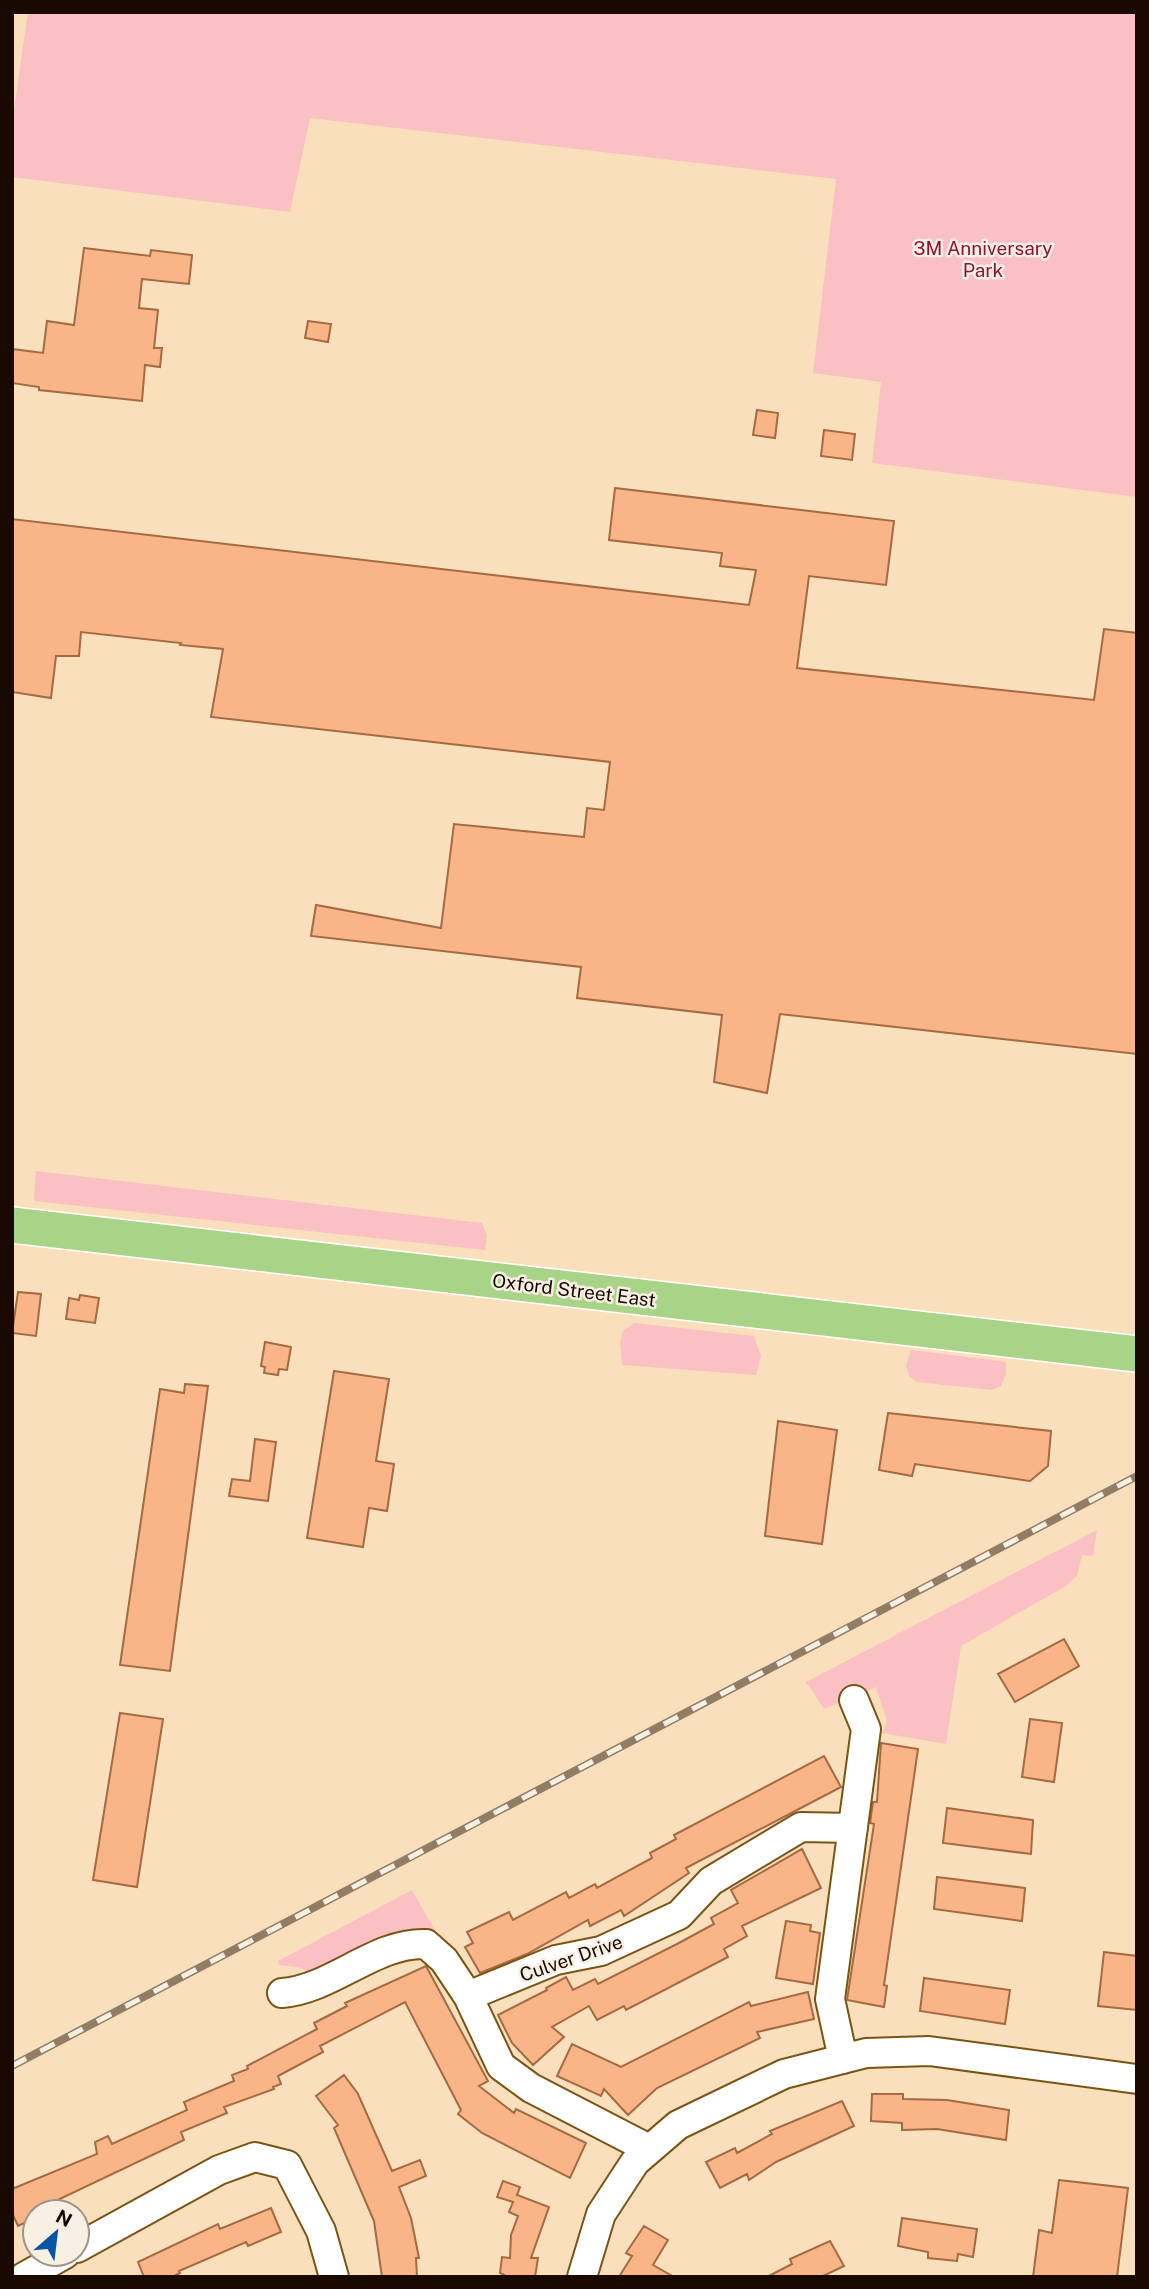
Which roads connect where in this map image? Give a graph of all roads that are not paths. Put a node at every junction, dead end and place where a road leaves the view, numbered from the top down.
1 (12, 1225) edge
2 (1137, 1354) edge
3 (854, 1700) dead end
4 (853, 1828) junction
5 (282, 1993) dead end
6 (468, 1996) junction
7 (843, 2059) junction
8 (1137, 2079) edge
9 (649, 2149) junction
10 (91, 2240) edge
11 (40, 2268) edge
12 (24, 2277) edge
13 (334, 2277) edge
14 (582, 2277) edge

1 - 2 main road, Oxford Street East
3 - 4 street
4 - 6 street, Culver Drive
4 - 7 street
5 - 6 street
6 - 9 street
7 - 8 street
7 - 9 street
9 - 14 street
10 - 13 street
11 - 12 street

